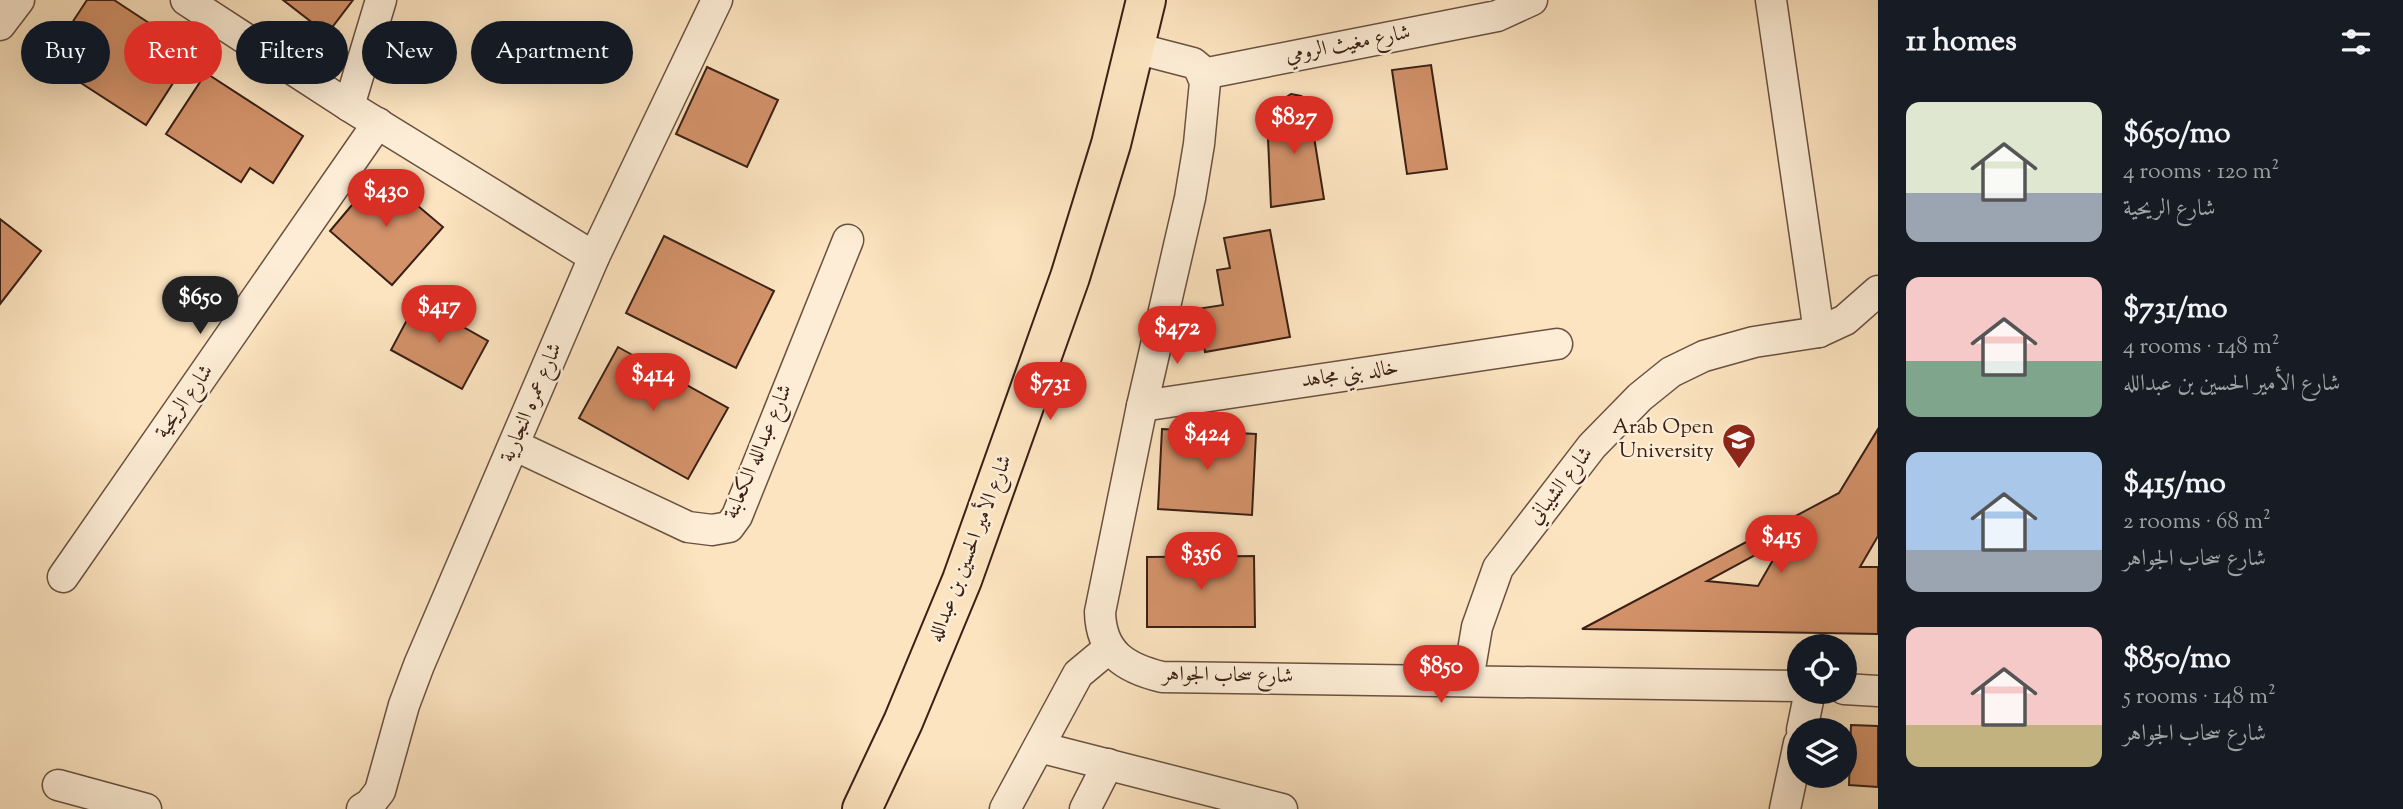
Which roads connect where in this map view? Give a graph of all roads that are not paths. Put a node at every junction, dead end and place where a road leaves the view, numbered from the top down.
1 (19, 0) edge
2 (186, 0) edge
3 (381, 0) edge
4 (717, 0) edge
5 (1146, 0) edge
6 (1532, 0) edge
7 (1771, 0) edge
8 (0, 25) edge
9 (1135, 48) junction
10 (1204, 83) junction
11 (349, 106) junction
12 (377, 122) junction
13 (848, 240) dead end
14 (594, 257) junction
15 (1878, 291) edge
16 (1819, 332) junction
17 (1557, 344) dead end
18 (1142, 406) junction
19 (514, 445) junction
20 (63, 577) dead end
21 (1108, 649) junction
22 (1468, 680) junction
23 (1787, 686) edge
24 (1857, 690) edge
25 (1878, 691) edge
26 (1039, 747) junction
27 (1108, 764) junction
28 (58, 785) dead end
29 (1789, 788) edge
30 (146, 809) edge
31 (362, 809) edge
32 (862, 809) edge
33 (1005, 809) edge
34 (1085, 809) edge
35 (1282, 809) edge
36 (1785, 809) edge

1 - 8 street
2 - 11 street
3 - 11 street
4 - 14 street, شارع عمره النجارية
5 - 9 main road, شارع الأمير الحسين بن عبدالله
6 - 10 street, شارع مغيث الرومي
7 - 16 street
9 - 10 street
9 - 32 main road, شارع الأمير الحسين بن عبدالله
10 - 18 street
11 - 12 street
12 - 14 street
12 - 20 street, شارع الريحية
13 - 19 street, شارع عبدالله الكعابنة
14 - 19 street, شارع عمره النجارية
15 - 16 street, شارع الشيباني
16 - 22 street, شارع الشيباني
17 - 18 street, خالد بني مجاهد
18 - 21 street
19 - 31 street, شارع عمره النجارية
21 - 22 street, شارع سحاب الجواهر
21 - 26 street
22 - 23 street, شارع سحاب الجواهر
24 - 25 street
26 - 27 street
26 - 33 street
27 - 34 street
27 - 35 street
28 - 30 street
29 - 36 street

